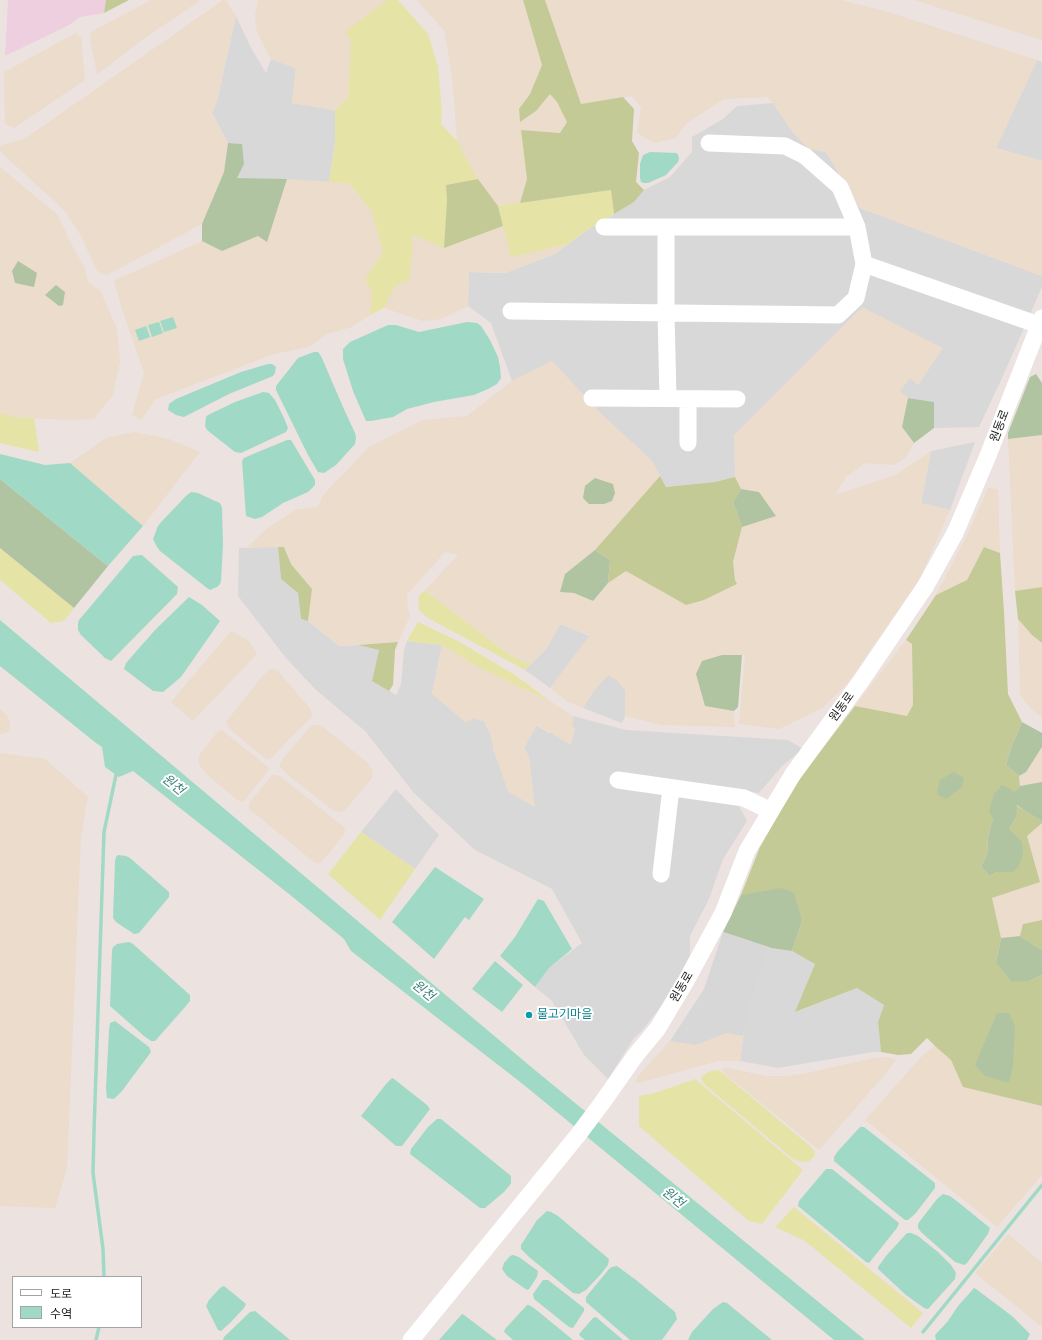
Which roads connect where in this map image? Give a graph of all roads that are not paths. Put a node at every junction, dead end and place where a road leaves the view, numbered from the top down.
1 (709, 143) dead end
2 (604, 227) dead end
3 (666, 227) junction
4 (857, 227) junction
5 (864, 264) junction
6 (510, 310) dead end
7 (666, 313) junction
8 (1041, 322) edge
9 (592, 398) dead end
10 (668, 398) junction
11 (688, 399) junction
12 (736, 399) dead end
13 (688, 443) dead end
14 (618, 780) dead end
15 (671, 788) junction
16 (771, 811) junction
17 (661, 874) dead end
18 (411, 1340) edge

1 - 4 street
2 - 3 street
3 - 4 street
3 - 7 street
4 - 5 street
5 - 7 street
5 - 8 street
6 - 7 street
7 - 10 street
8 - 16 street, 원동로
9 - 10 street
10 - 11 street
11 - 12 street
11 - 13 street
14 - 15 street
15 - 16 street
15 - 17 street
16 - 18 street, 원동로

